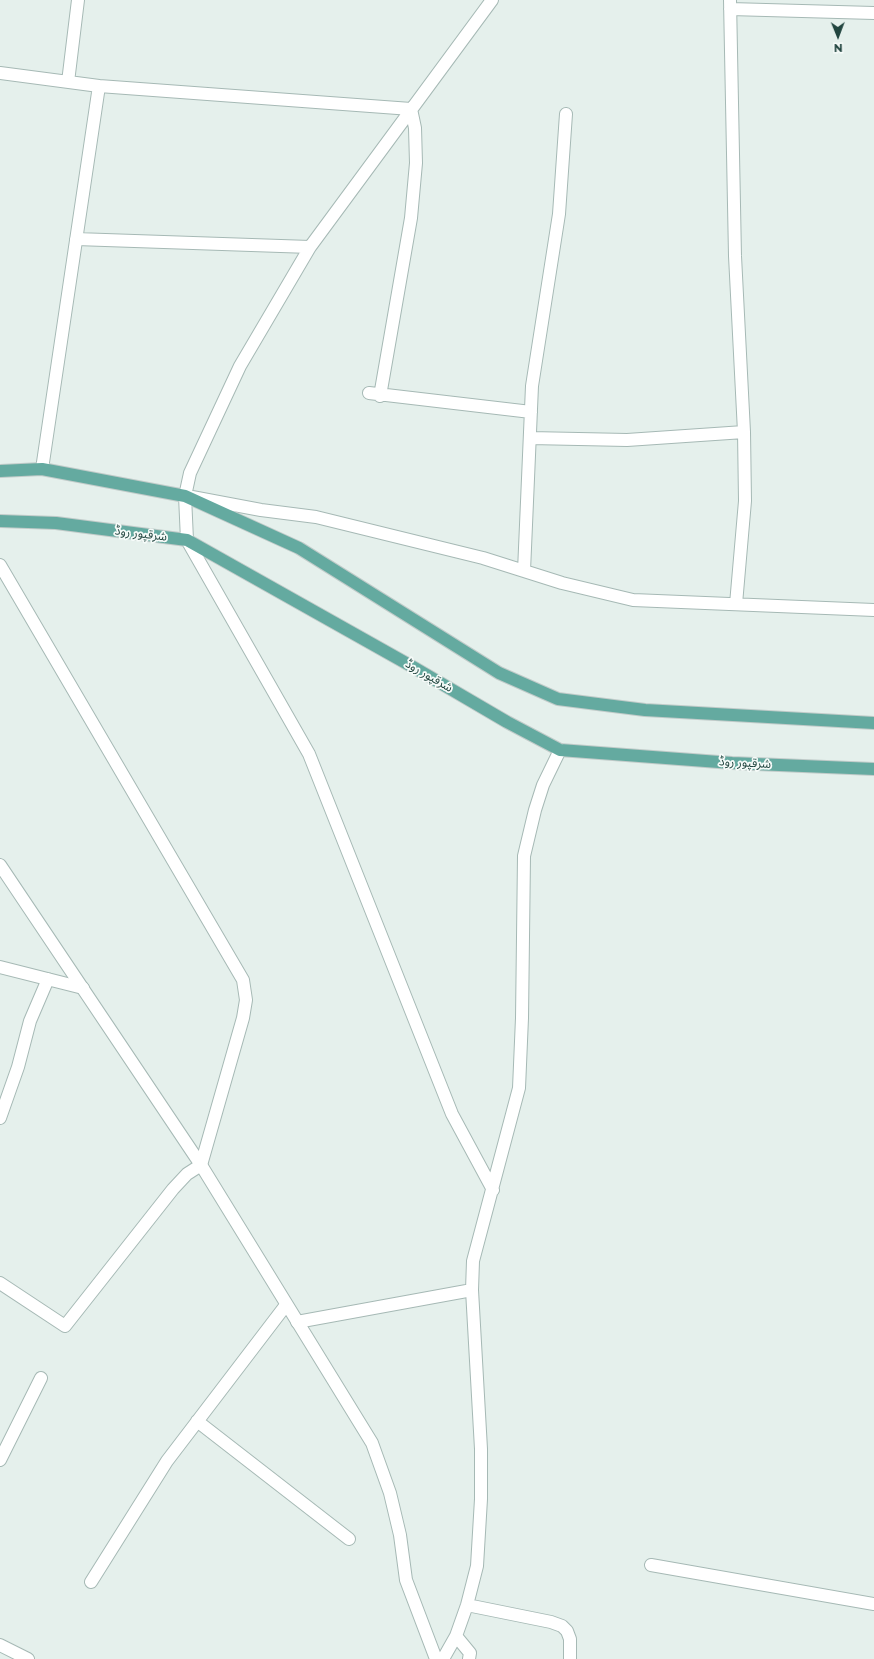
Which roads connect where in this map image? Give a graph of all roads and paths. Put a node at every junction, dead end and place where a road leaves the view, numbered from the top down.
1 (78, 0) edge
2 (492, 0) edge
3 (730, 4) edge
4 (874, 13) edge
5 (0, 73) edge
6 (68, 82) junction
7 (99, 86) junction
8 (411, 109) junction
9 (566, 114) dead end
10 (76, 239) junction
11 (310, 247) junction
12 (531, 412) junction
13 (744, 432) junction
14 (530, 438) junction
15 (42, 469) junction
16 (0, 471) edge
17 (185, 496) junction
18 (0, 521) edge
19 (187, 540) junction
20 (0, 565) edge
21 (524, 571) junction
22 (736, 604) junction
23 (874, 610) edge
24 (874, 723) edge
25 (560, 750) junction
26 (874, 769) edge
27 (0, 865) edge
28 (0, 967) edge
29 (48, 979) junction
30 (83, 988) junction
31 (0, 1118) edge
32 (202, 1165) junction
33 (493, 1190) junction
34 (0, 1284) edge
35 (472, 1290) junction
36 (286, 1305) junction
37 (297, 1322) junction
38 (41, 1378) dead end
39 (197, 1421) junction
40 (0, 1460) edge
41 (348, 1539) dead end
42 (651, 1565) dead end
43 (91, 1582) dead end
44 (874, 1604) edge
45 (467, 1605) junction
46 (456, 1636) junction
47 (0, 1645) edge
48 (28, 1659) edge
49 (436, 1659) edge
50 (442, 1659) edge
51 (469, 1659) edge
52 (570, 1659) edge

1 - 6 street
2 - 8 street
3 - 4 street
3 - 13 street
5 - 6 street
6 - 7 street
7 - 8 street
7 - 10 street
8 - 11 street
8 - 12 street
9 - 12 street
10 - 11 street
10 - 15 street
11 - 17 street
12 - 14 street
13 - 14 street
13 - 22 street
14 - 21 street
15 - 16 main road
15 - 17 main road
17 - 19 street
17 - 21 street
17 - 24 main road
18 - 19 main road, شرقپور روڈ
19 - 25 main road, شرقپور روڈ
19 - 33 street
20 - 32 street
21 - 22 street
22 - 23 street
25 - 26 main road, شرقپور روڈ
25 - 33 street
27 - 30 street
28 - 29 street
29 - 30 street
29 - 31 street
30 - 32 street
32 - 34 street
32 - 36 street
33 - 35 street
35 - 37 street
35 - 45 street
36 - 37 street
36 - 39 street
37 - 49 street
38 - 40 street
39 - 41 street
39 - 43 street
42 - 44 street
45 - 46 street
45 - 52 street
46 - 50 street
46 - 51 street
47 - 48 street

